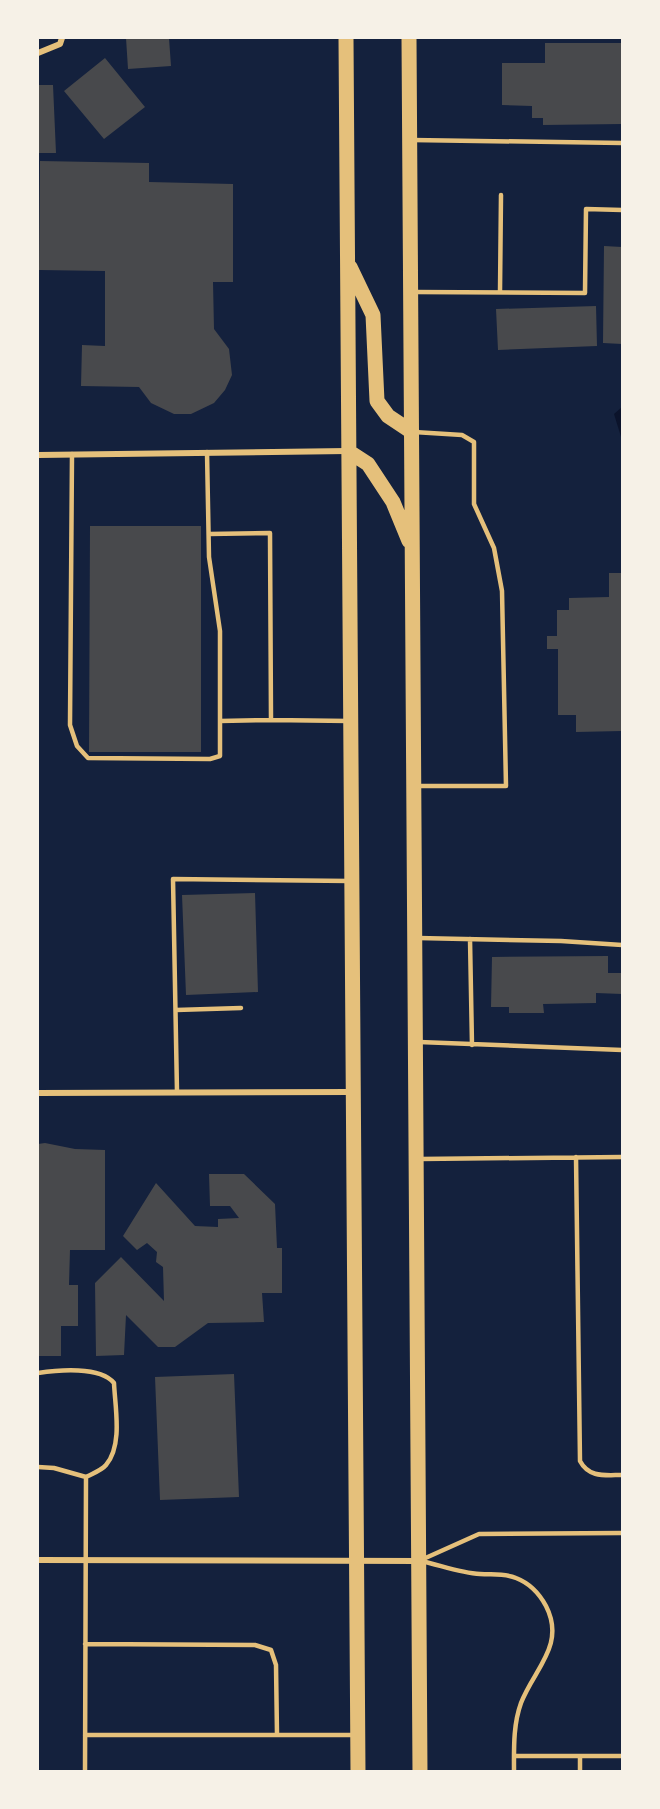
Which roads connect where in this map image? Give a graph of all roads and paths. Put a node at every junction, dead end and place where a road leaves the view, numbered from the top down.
1 (62, 38) edge
2 (346, 38) edge
3 (409, 38) edge
4 (38, 53) edge
5 (410, 140) junction
6 (622, 143) edge
7 (501, 195) dead end
8 (622, 210) edge
9 (348, 264) junction
10 (411, 291) junction
11 (500, 292) junction
12 (412, 432) junction
13 (348, 451) junction
14 (207, 452) junction
15 (72, 454) junction
16 (38, 455) edge
17 (209, 534) junction
18 (413, 550) junction
19 (271, 720) junction
20 (220, 721) junction
21 (350, 721) junction
22 (415, 786) junction
23 (351, 881) junction
24 (416, 938) junction
25 (470, 939) junction
26 (622, 945) edge
27 (241, 1008) dead end
28 (176, 1010) junction
29 (417, 1042) junction
30 (472, 1045) junction
31 (622, 1050) edge
32 (177, 1092) junction
33 (352, 1092) junction
34 (38, 1093) edge
35 (576, 1156) junction
36 (622, 1157) edge
37 (417, 1159) junction
38 (38, 1373) edge
39 (38, 1467) edge
40 (622, 1475) edge
41 (86, 1477) junction
42 (622, 1533) edge
43 (38, 1560) edge
44 (85, 1560) junction
45 (418, 1560) junction
46 (357, 1562) junction
47 (85, 1644) junction
48 (85, 1735) junction
49 (277, 1735) junction
50 (358, 1735) junction
51 (514, 1756) junction
52 (580, 1756) junction
53 (622, 1756) edge
54 (85, 1772) edge
55 (358, 1772) edge
56 (420, 1772) edge
57 (514, 1772) edge
58 (580, 1772) edge

1 - 4 street
2 - 9 main road
3 - 5 main road
5 - 6 lane
5 - 10 main road
7 - 11 lane
8 - 11 lane
9 - 12 main road
9 - 13 main road
10 - 11 lane
10 - 12 main road
12 - 18 main road
12 - 22 lane
13 - 14 street
13 - 18 main road
13 - 21 main road
14 - 15 street
14 - 17 lane
15 - 16 street
15 - 20 lane
17 - 19 lane
17 - 20 lane
18 - 22 main road
19 - 20 lane
19 - 21 lane
21 - 23 main road
22 - 24 main road
23 - 28 lane
23 - 33 main road
24 - 25 lane
24 - 29 main road
25 - 26 lane
25 - 30 lane
27 - 28 lane
28 - 32 lane
29 - 30 lane
29 - 37 main road
30 - 31 lane
32 - 33 street
32 - 34 street
33 - 46 main road
35 - 36 lane
35 - 37 lane
35 - 40 lane
37 - 45 main road
38 - 41 lane
39 - 41 lane
41 - 44 lane
42 - 45 lane
43 - 44 street
44 - 46 street
44 - 47 lane
45 - 46 street
45 - 51 lane
45 - 56 main road
46 - 50 main road
47 - 48 lane
47 - 49 lane
48 - 49 lane
48 - 54 lane
49 - 50 lane
50 - 55 main road
51 - 52 lane
51 - 57 lane
52 - 53 lane
52 - 58 lane

